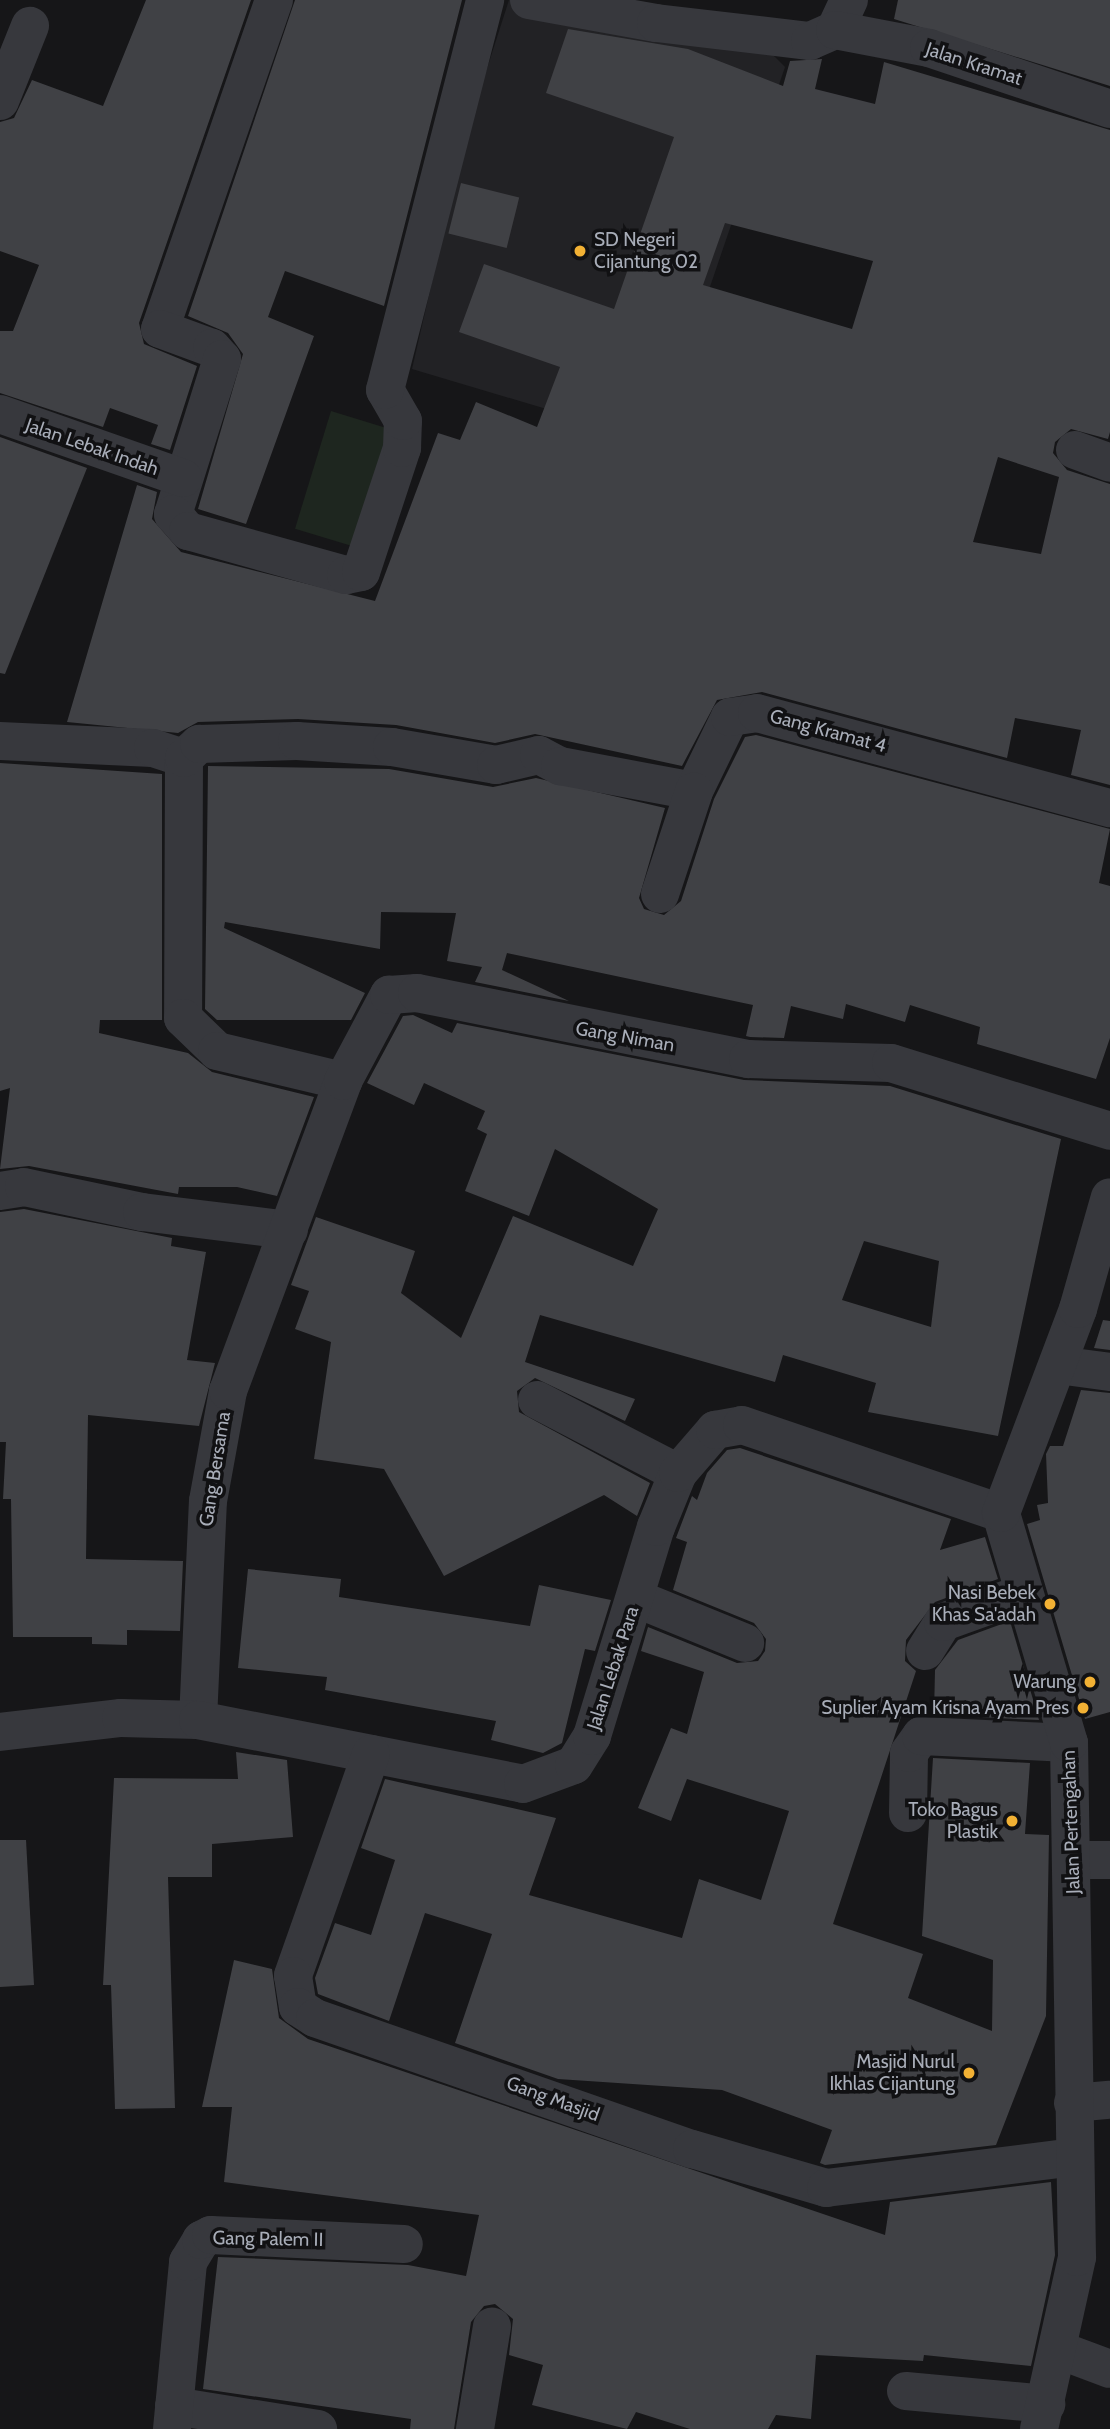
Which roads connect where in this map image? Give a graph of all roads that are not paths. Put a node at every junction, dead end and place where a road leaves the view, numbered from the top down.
1 (274, 0) edge
2 (485, 0) edge
3 (529, 0) edge
4 (842, 15) edge
5 (30, 26) dead end
6 (0, 101) edge
7 (1110, 109) edge
8 (0, 414) edge
9 (183, 478) junction
10 (0, 741) edge
11 (184, 758) junction
12 (694, 790) junction
13 (1110, 808) edge
14 (660, 894) dead end
15 (343, 1080) junction
16 (1110, 1130) edge
17 (0, 1191) edge
18 (1110, 1197) edge
19 (289, 1230) junction
20 (1058, 1365) junction
21 (1110, 1372) edge
22 (537, 1400) dead end
23 (678, 1474) junction
24 (1001, 1513) junction
25 (1021, 1594) junction
26 (635, 1598) junction
27 (745, 1643) dead end
28 (925, 1651) dead end
29 (198, 1720) junction
30 (0, 1732) edge
31 (1069, 1743) junction
32 (371, 1754) junction
33 (908, 1813) dead end
34 (1092, 1860) edge
35 (1091, 2102) edge
36 (1074, 2157) junction
37 (404, 2244) dead end
38 (492, 2326) dead end
39 (1059, 2350) junction
40 (1110, 2369) edge
41 (906, 2391) dead end
42 (1043, 2416) edge
43 (173, 2417) edge
44 (318, 2429) edge
45 (475, 2429) edge

1 - 9 street
2 - 9 street
3 - 4 street
4 - 7 street, Jalan Kramat
5 - 6 street
8 - 9 street, Jalan Lebak Indah
10 - 11 street
11 - 12 street
11 - 15 street
12 - 13 street, Gang Kramat 4
12 - 14 street
15 - 16 street, Gang Niman
15 - 19 street, Gang Niman
17 - 19 street
18 - 20 street
19 - 29 street, Gang Bersama
20 - 21 street
20 - 24 street
22 - 23 street
23 - 24 street, Jalan Lebak Para
23 - 26 street, Jalan Lebak Para
24 - 25 street, Jalan Pertengahan
25 - 28 street
25 - 31 street, Jalan Pertengahan
26 - 27 street
26 - 32 street, Jalan Lebak Para
29 - 30 street, Jalan Lebak Para
29 - 32 street, Jalan Lebak Para
31 - 33 street
31 - 34 street, Jalan Pertengahan
32 - 36 street, Gang Masjid
34 - 35 street, Jalan Pertengahan
35 - 36 street, Jalan Pertengahan
36 - 39 street, Jalan Pertengahan
37 - 43 street, Gang Palem II
38 - 45 street
39 - 40 street
39 - 42 street, Jalan Pertengahan
41 - 42 street
43 - 44 street

